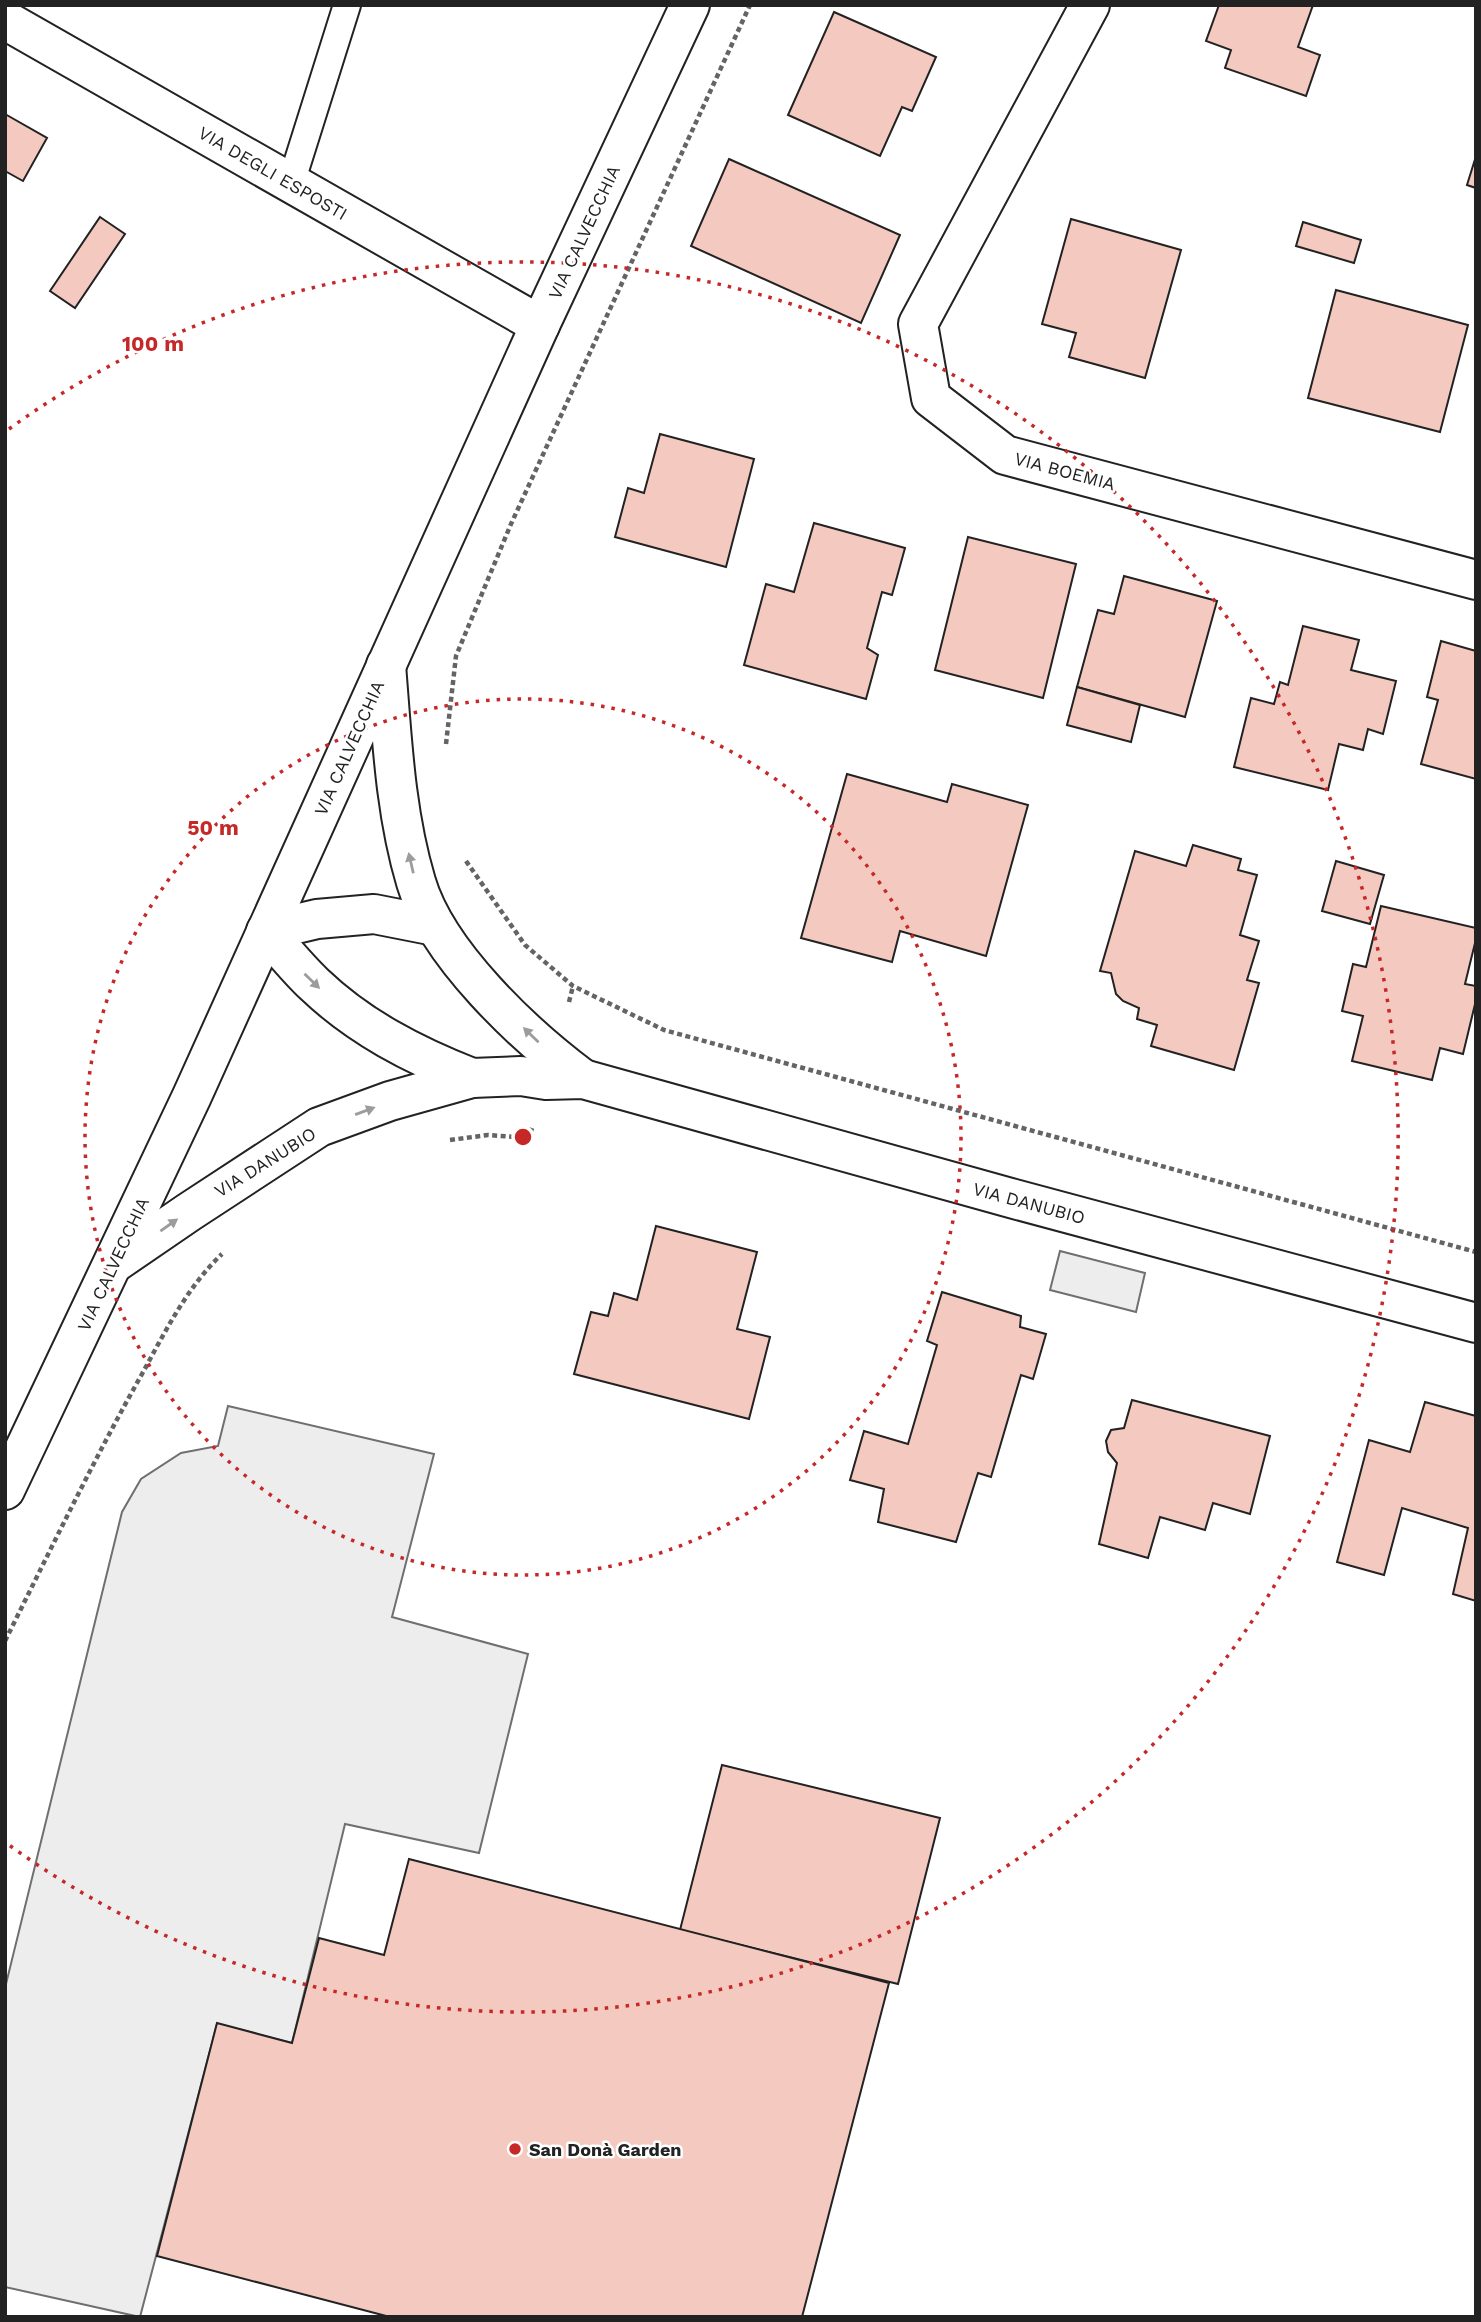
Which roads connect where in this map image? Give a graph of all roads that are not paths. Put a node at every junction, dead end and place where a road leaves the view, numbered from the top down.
1 (347, 5) edge
2 (690, 5) edge
3 (1090, 5) edge
4 (5, 20) edge
5 (291, 183) junction
6 (540, 325) junction
7 (1476, 580) edge
8 (386, 665) junction
9 (435, 926) junction
10 (266, 932) junction
11 (560, 1072) junction
12 (472, 1078) junction
13 (113, 1265) junction
14 (1476, 1323) edge
15 (5, 1490) edge

1 - 5 lane
2 - 6 street, VIA CALVECCHIA
3 - 7 street, VIA BOEMIA
4 - 5 street, VIA DEGLI ESPOSTI
5 - 6 street, VIA DEGLI ESPOSTI
6 - 8 street, VIA CALVECCHIA
9 -> 8 street, VIA DANUBIO
8 - 10 street, VIA CALVECCHIA
9 - 10 street
11 -> 9 street, VIA DANUBIO
10 -> 12 street, VIA DANUBIO
10 - 13 street, VIA CALVECCHIA
11 - 12 street, VIA DANUBIO
11 - 14 street, VIA DANUBIO
13 -> 12 street, VIA DANUBIO
13 - 15 street, VIA CALVECCHIA

